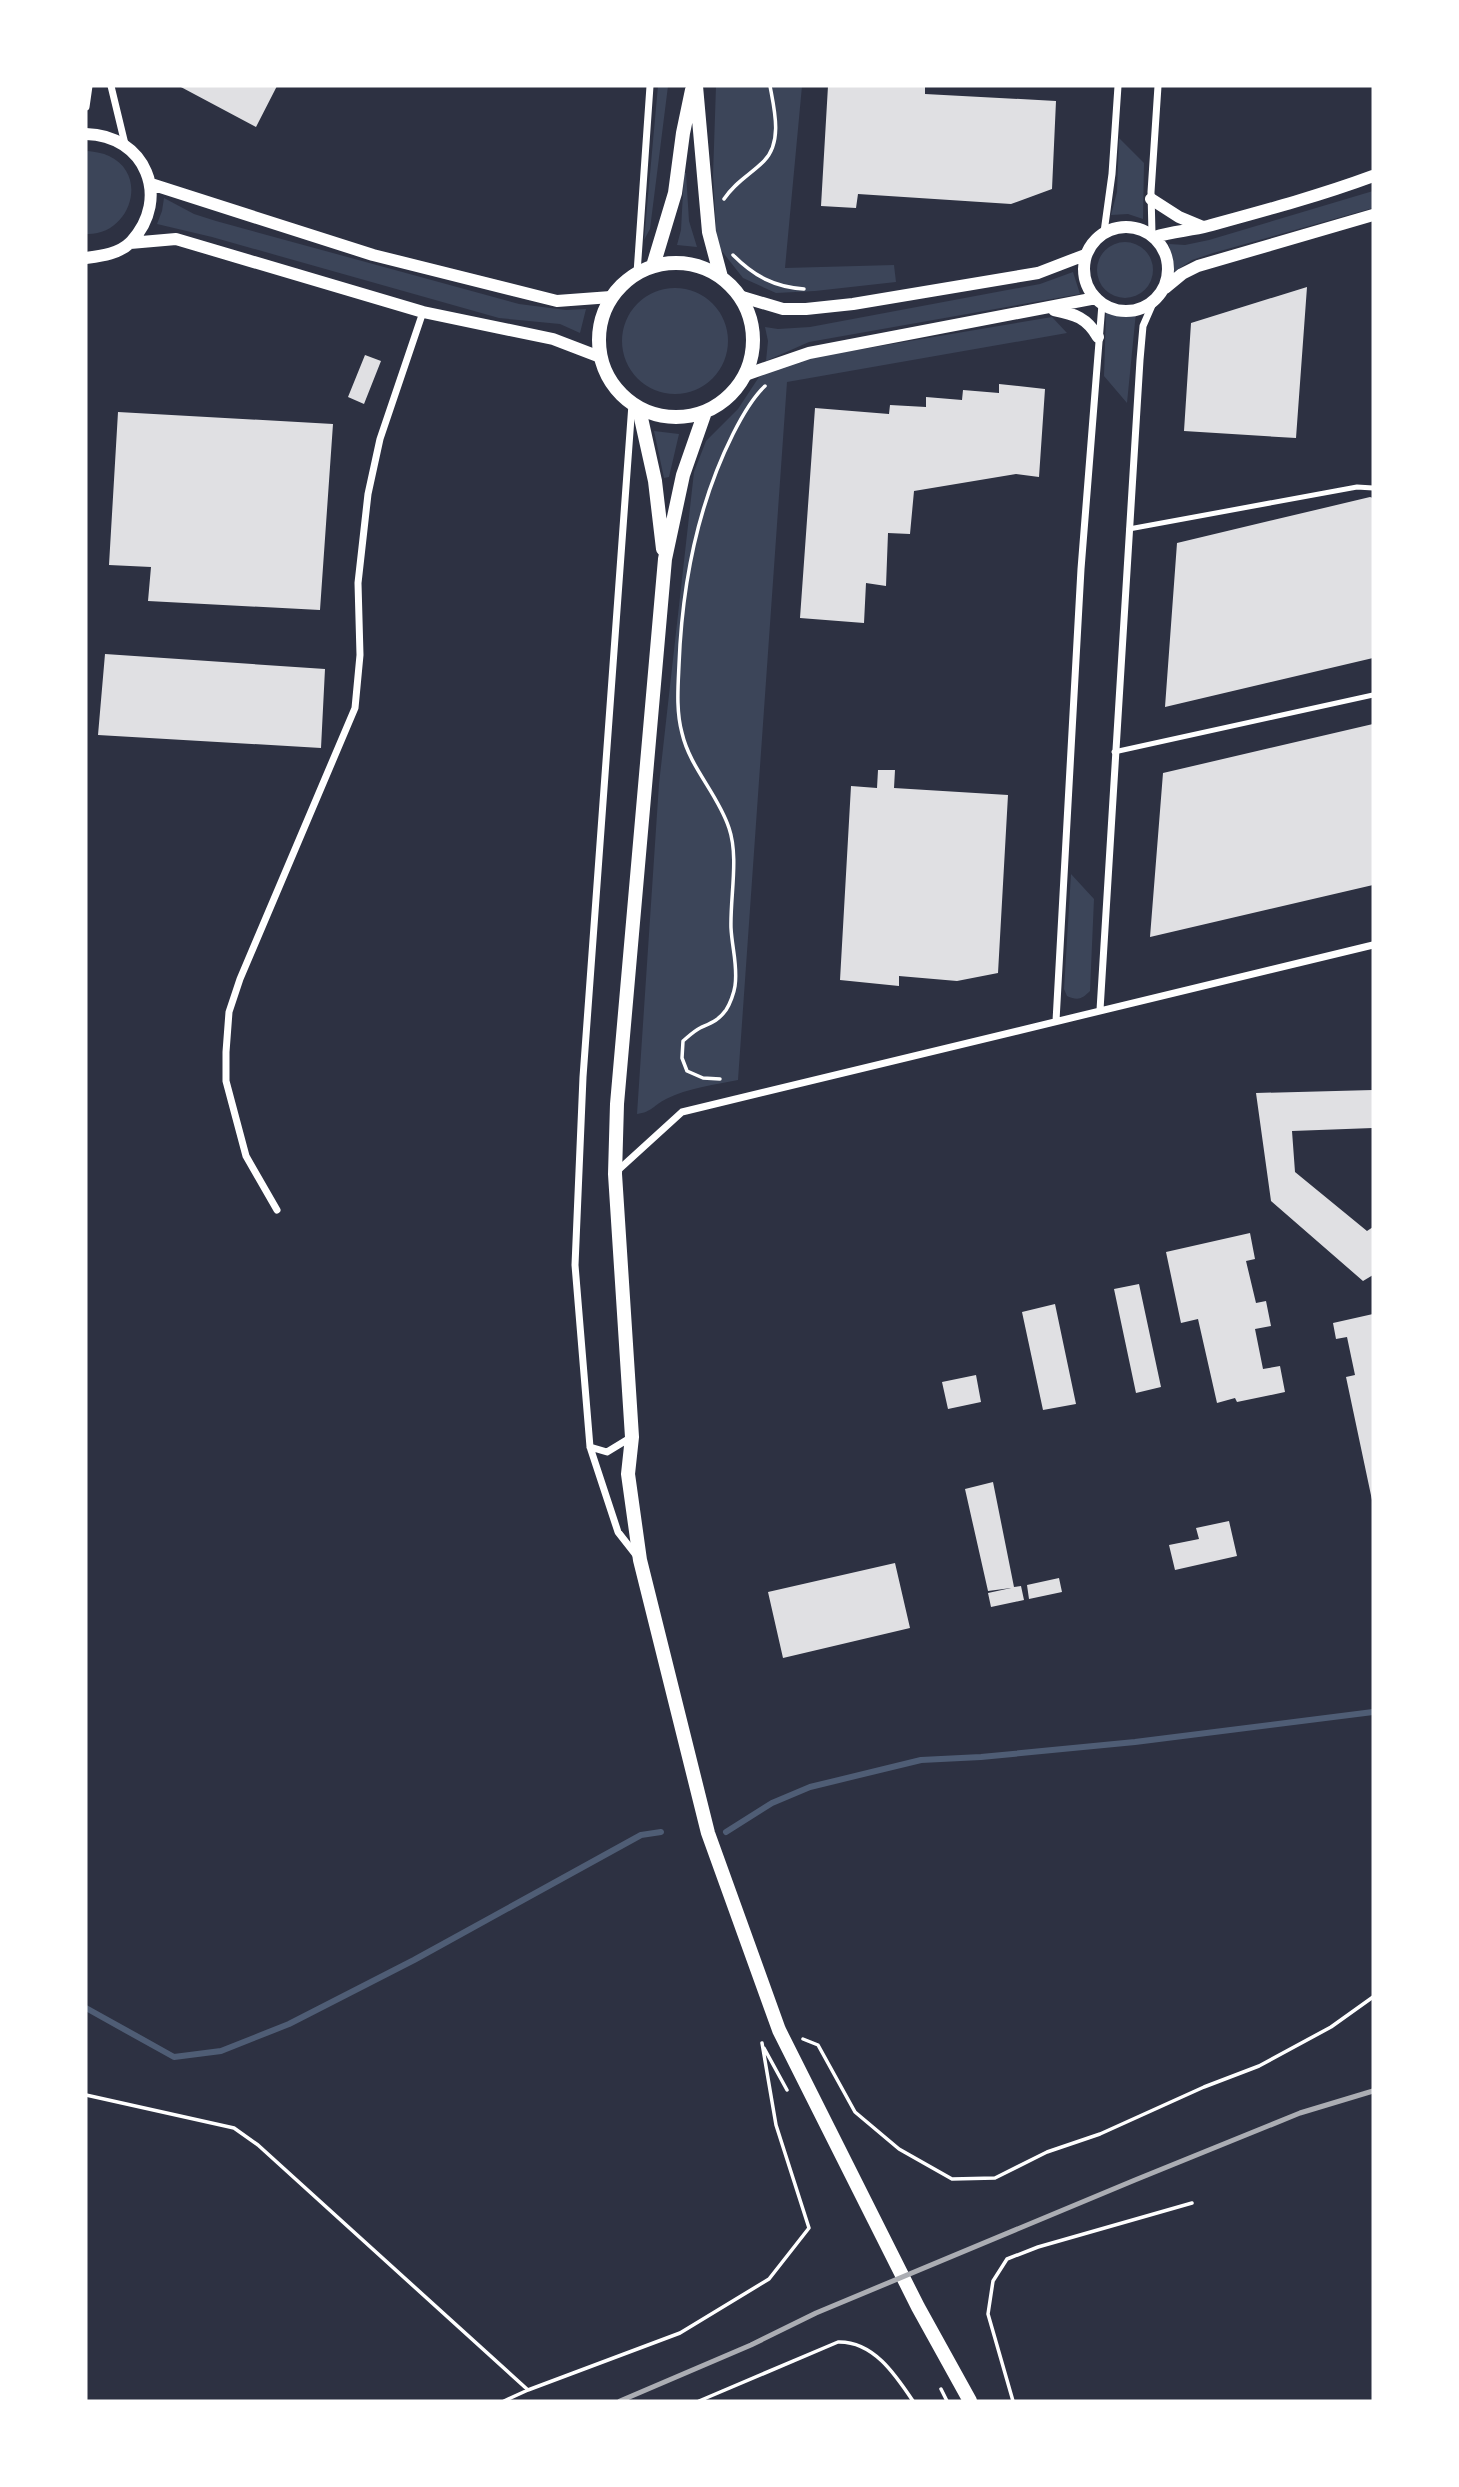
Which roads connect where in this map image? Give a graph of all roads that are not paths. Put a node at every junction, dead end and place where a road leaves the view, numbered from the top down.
1 (89, 86) edge
2 (111, 86) edge
3 (650, 86) edge
4 (695, 86) edge
5 (1118, 86) edge
6 (1158, 86) edge
7 (86, 107) edge
8 (86, 134) edge
9 (125, 144) junction
10 (1373, 176) edge
11 (150, 184) junction
12 (1151, 200) junction
13 (1373, 215) edge
14 (1204, 227) junction
15 (1104, 233) junction
16 (1153, 236) junction
17 (130, 243) junction
18 (1085, 255) junction
19 (86, 259) edge
20 (653, 266) junction
21 (637, 273) junction
22 (721, 277) junction
23 (1164, 289) junction
24 (739, 296) junction
25 (611, 297) junction
26 (1099, 301) junction
27 (1153, 303) junction
28 (1046, 308) junction
29 (423, 312) junction
30 (1098, 337) junction
31 (600, 357) junction
32 (745, 374) junction
33 (636, 406) junction
34 (705, 412) junction
35 (1373, 488) edge
36 (1129, 530) junction
37 (664, 559) junction
38 (1373, 695) edge
39 (1114, 752) junction
40 (1373, 945) edge
41 (1100, 1010) junction
42 (1056, 1021) junction
43 (615, 1174) junction
44 (277, 1210) dead end
45 (632, 1437) junction
46 (590, 1447) junction
47 (640, 1560) junction
48 (970, 2401) edge

1 - 7 street
2 - 9 street
3 - 21 street
4 - 20 main road
4 - 22 main road
5 - 15 street
6 - 12 street
8 - 9 street
9 - 11 street
10 - 14 street
11 - 17 street
11 - 25 street
12 - 14 street
12 - 16 street
13 - 23 street
14 - 16 street
15 - 16 street
15 - 18 street
16 - 23 street
17 - 19 street
17 - 29 street
18 - 24 street
18 - 26 street
20 - 21 main road
20 - 22 main road
21 - 25 main road
22 - 24 main road
23 - 27 street
24 - 32 main road
25 - 31 main road
26 - 27 street
26 - 28 street
26 - 30 street
27 - 36 street
28 - 30 street
28 - 32 street
29 - 31 street
29 - 44 street
30 - 42 street
31 - 33 main road
32 - 34 main road
33 - 34 main road
33 - 37 main road
33 - 46 street
34 - 37 main road
35 - 36 lane
36 - 39 street
37 - 43 main road
38 - 39 lane
39 - 41 street
40 - 41 street
41 - 42 street
42 - 43 street
43 - 45 main road
45 - 46 street
45 - 47 main road
46 - 47 street
47 - 48 main road

